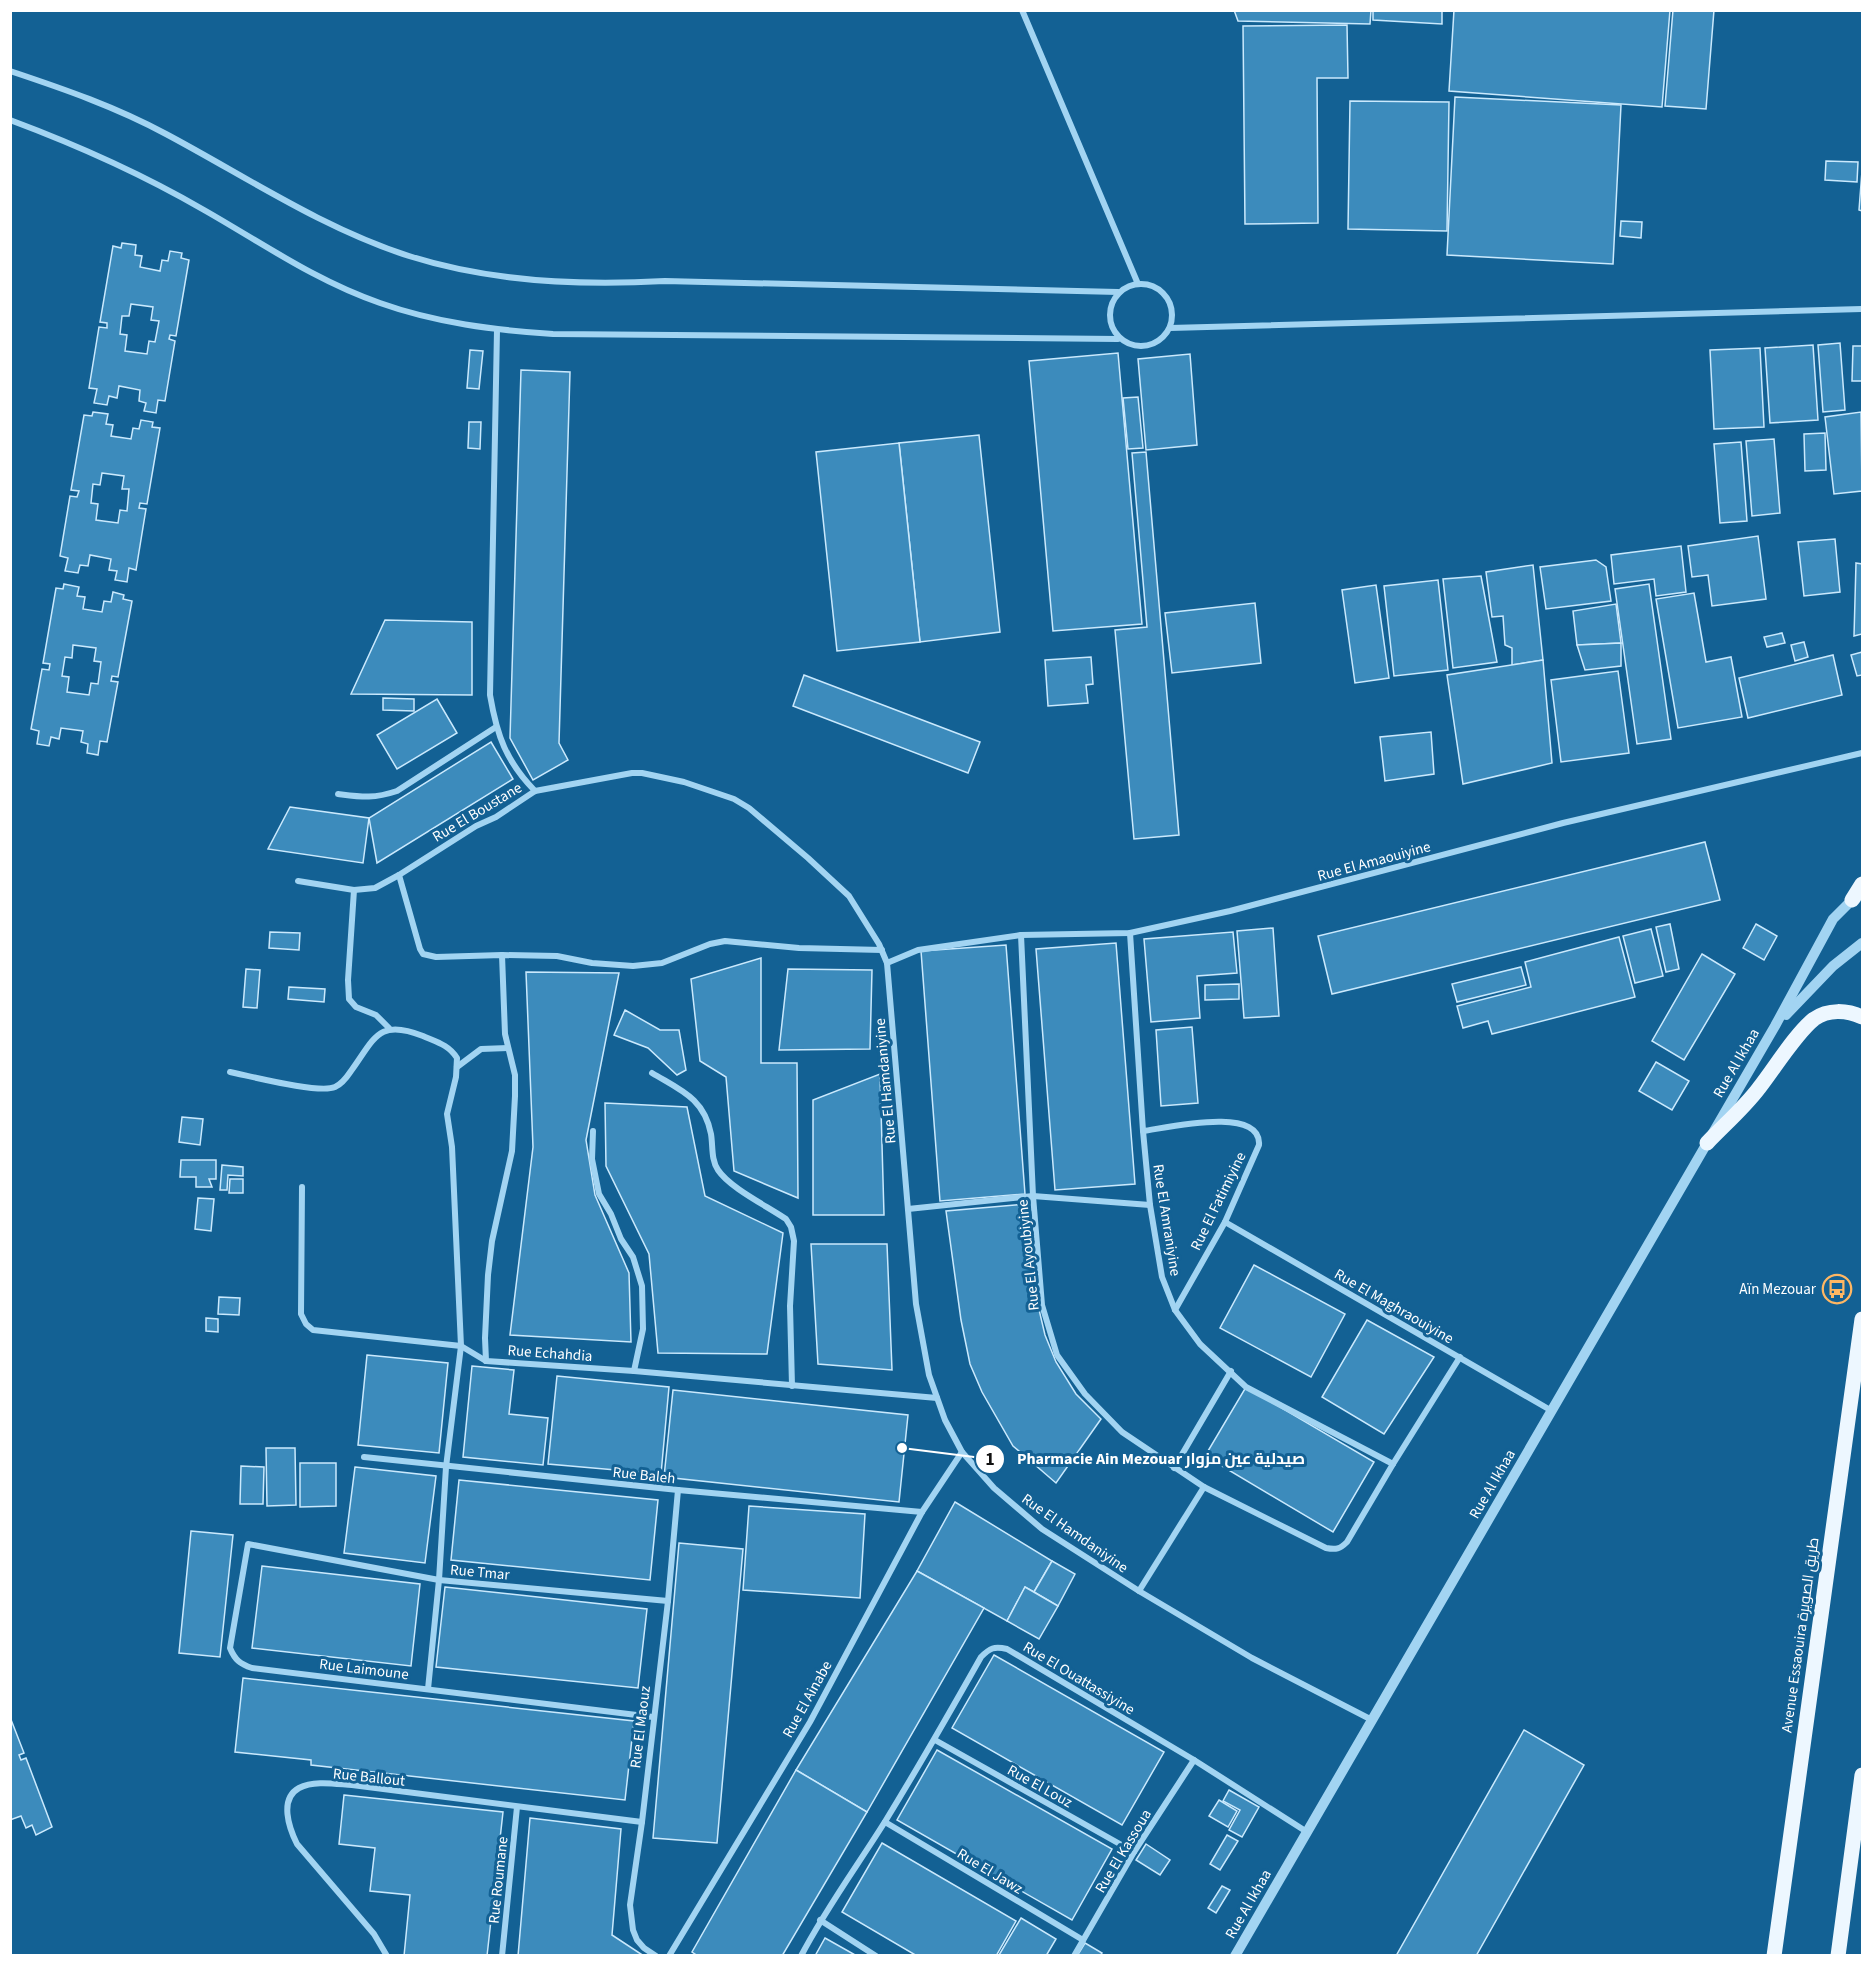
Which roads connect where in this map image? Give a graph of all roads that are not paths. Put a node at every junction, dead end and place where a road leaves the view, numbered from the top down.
1 (1022, 10) edge
2 (10, 71) edge
3 (10, 120) edge
4 (1138, 284) junction
5 (1118, 292) junction
6 (1863, 309) edge
7 (1170, 328) junction
8 (497, 330) junction
9 (1118, 339) junction
10 (496, 727) junction
11 (1863, 753) edge
12 (535, 791) junction
13 (338, 794) dead end
14 (399, 875) junction
15 (298, 881) dead end
16 (1863, 884) edge
17 (354, 890) junction
18 (1857, 898) edge
19 (1130, 933) junction
20 (1021, 936) junction
21 (1863, 943) edge
22 (882, 951) junction
23 (502, 955) junction
24 (887, 963) junction
25 (1863, 1017) edge
26 (1775, 1026) junction
27 (389, 1028) junction
28 (508, 1048) junction
29 (457, 1067) junction
30 (230, 1072) dead end
31 (652, 1073) dead end
32 (592, 1131) dead end
33 (1143, 1131) junction
34 (1707, 1143) junction
35 (302, 1187) dead end
36 (1033, 1196) junction
37 (1150, 1205) junction
38 (908, 1209) junction
39 (1225, 1222) junction
40 (1175, 1310) junction
41 (1863, 1319) edge
42 (461, 1346) junction
43 (1460, 1357) junction
44 (486, 1361) junction
45 (634, 1371) junction
46 (1231, 1371) junction
47 (792, 1386) junction
48 (938, 1398) junction
49 (1552, 1411) junction
50 (962, 1452) junction
51 (364, 1458) dead end
52 (1393, 1464) junction
53 (446, 1467) junction
54 (1174, 1468) junction
55 (1204, 1487) junction
56 (678, 1490) junction
57 (922, 1512) junction
58 (291, 1552) joint
59 (440, 1580) junction
60 (1139, 1592) junction
61 (668, 1601) junction
62 (428, 1689) junction
63 (653, 1717) junction
64 (1372, 1720) junction
65 (934, 1740) junction
66 (1194, 1760) junction
67 (1863, 1775) edge
68 (517, 1807) junction
69 (642, 1822) junction
70 (885, 1822) junction
71 (1307, 1832) junction
72 (1134, 1852) junction
73 (820, 1920) junction
74 (1083, 1940) junction
75 (387, 1956) edge
76 (502, 1956) edge
77 (656, 1956) edge
78 (669, 1956) edge
79 (801, 1956) edge
80 (876, 1956) edge
81 (1074, 1956) edge
82 (1235, 1956) edge
83 (1774, 1956) edge
84 (1838, 1956) edge

1 - 4 street
2 - 5 street
3 - 8 street
4 - 5 street
4 - 7 street
5 - 9 street
6 - 7 street
7 - 9 street
8 - 9 street
8 - 10 street
10 - 12 street
10 - 13 street
11 - 19 street, Rue El Amaouiyine
12 - 14 street, Rue El Boustane
12 - 22 street, Rue El Boustane
14 - 17 street, Rue El Boustane
14 - 23 street
15 - 17 street, Rue El Boustane
16 - 18 main road
17 - 27 street
18 - 26 street, Rue Al Ikhaa
19 - 20 street, Rue El Amaouiyine
19 - 33 street, Rue El Amraniyine
20 - 24 street, Rue El Amaouiyine
20 - 36 street, Rue El Ayoubiyine
21 - 26 street, Rue Al Ikhaa
22 - 23 street
22 - 24 street, Rue El Boustane
23 - 28 street
24 - 38 street, Rue El Hamdaniyine
25 - 34 main road
26 - 34 street, Rue Al Ikhaa
27 - 29 street
27 - 30 street
28 - 29 street
28 - 44 street
29 - 42 street
31 - 47 street
32 - 45 street
33 - 37 street, Rue El Amraniyine
33 - 39 street, Rue El Fatimiyine
34 - 49 street, Rue Al Ikhaa
35 - 42 street, Rue Echahdia
36 - 37 street
36 - 38 street
36 - 54 street, Rue El Ayoubiyine
37 - 40 street, Rue El Amraniyine
38 - 48 street, Rue El Hamdaniyine
39 - 40 street, Rue El Fatimiyine
39 - 43 street, Rue El Maghraouiyine
40 - 46 street, Rue El Amraniyine
41 - 83 main road, Avenue Essaouira طريق الصويرة
42 - 44 street, Rue Echahdia
42 - 53 street
43 - 49 street, Rue El Maghraouiyine
43 - 52 street, Rue El Ayoubiyine
44 - 45 street, Rue Echahdia
45 - 47 street, Rue Echahdia
46 - 52 street, Rue El Amraniyine
46 - 54 street
47 - 48 street, Rue Echahdia
48 - 50 street, Rue El Hamdaniyine
49 - 64 street, Rue Al Ikhaa
50 - 57 street, Rue El Ainabe
50 - 60 street, Rue El Hamdaniyine
51 - 53 street, Rue Baleh
52 - 55 street, Rue El Ayoubiyine
53 - 56 street, Rue Baleh
53 - 59 street
54 - 55 street, Rue El Ayoubiyine
55 - 60 street
56 - 57 street, Rue Baleh
56 - 61 street, Rue El Maouz
57 - 78 street, Rue El Ainabe
58 - 59 street, Rue Tmar
58 - 62 street, Rue Laimoune
59 - 61 street, Rue Tmar
59 - 62 street
60 - 64 street, Rue El Hamdaniyine
61 - 63 street, Rue El Maouz
62 - 63 street, Rue Laimoune
63 - 69 street, Rue El Maouz
64 - 71 street, Rue Al Ikhaa
65 - 66 street, Rue El Ouattassiyine
65 - 70 street, Rue El Ouattassiyine
65 - 72 street, Rue El Louz
66 - 71 street, Rue El Ouattassiyine
66 - 72 street, Rue El Kassoua
67 - 84 main road
68 - 69 street, Rue Ballout
68 - 75 street, Rue Ballout
68 - 76 street, Rue Roumane
69 - 77 street, Rue El Maouz
70 - 73 street, Rue El Ouattassiyine
70 - 74 street, Rue El Jawz
71 - 82 street, Rue Al Ikhaa
72 - 74 street, Rue El Kassoua
73 - 79 street, Rue El Ouattassiyine
73 - 80 street
74 - 81 street, Rue El Kassoua

